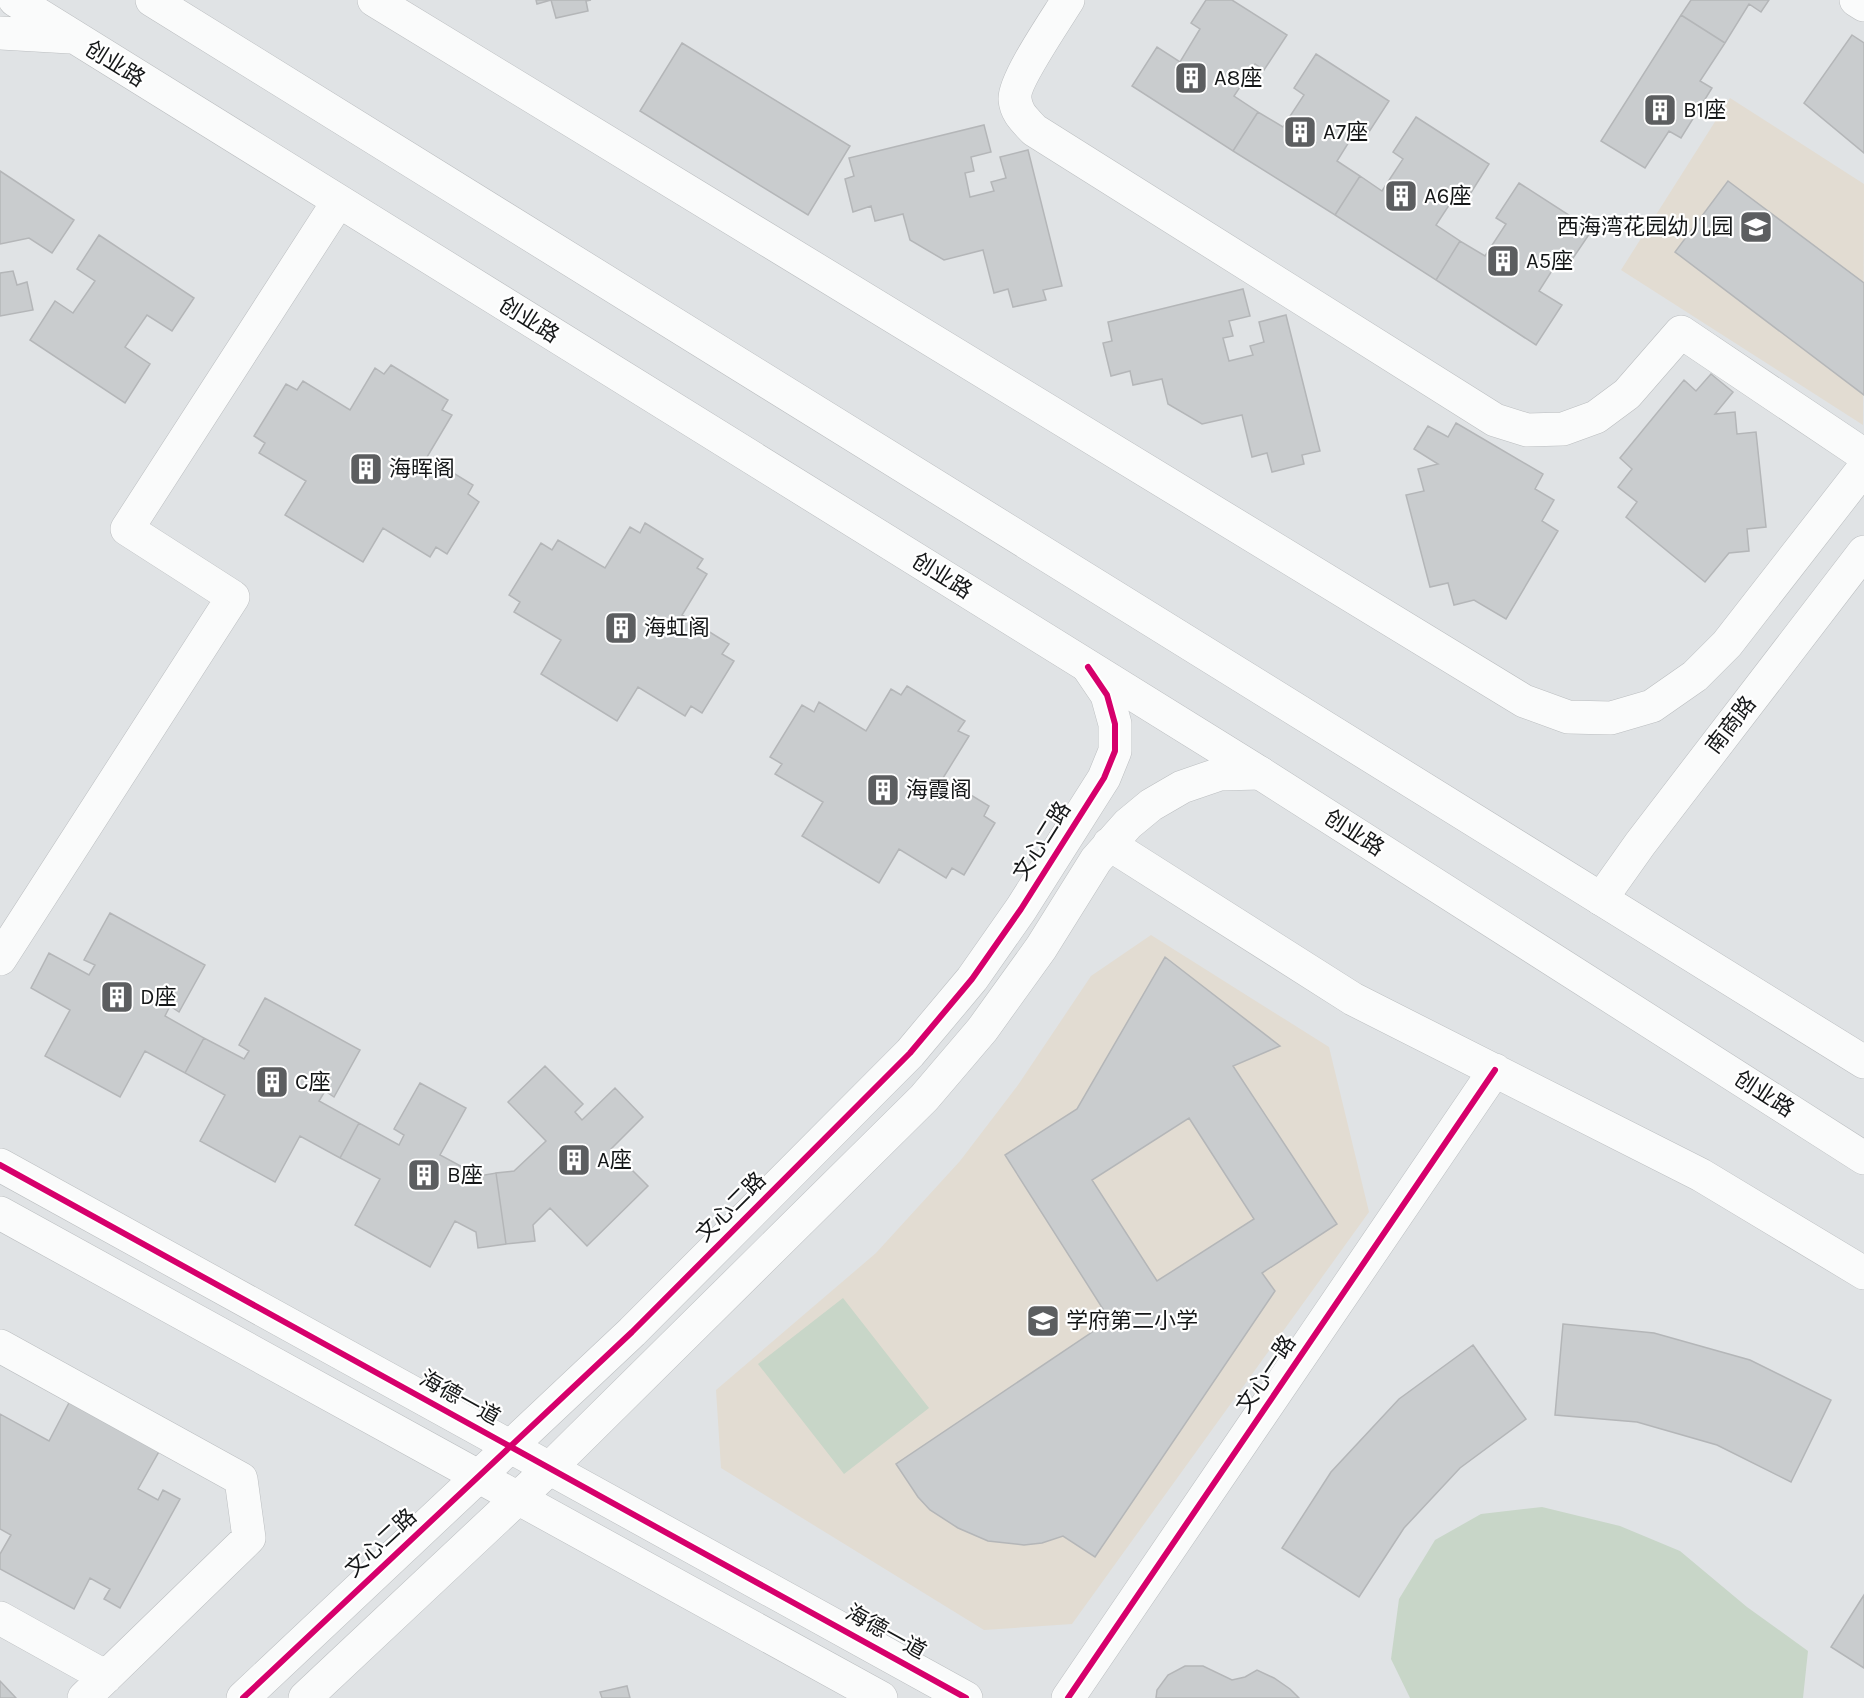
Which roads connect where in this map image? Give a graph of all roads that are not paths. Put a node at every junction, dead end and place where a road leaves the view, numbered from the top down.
1 (15, 0) edge
2 (154, 0) edge
3 (374, 0) edge
4 (1068, 0) edge
5 (1856, 0) edge
6 (1864, 5) edge
7 (0, 33) edge
8 (72, 37) junction
9 (338, 202) junction
10 (1864, 455) edge
11 (1864, 468) edge
12 (1864, 552) edge
13 (1088, 667) junction
14 (1260, 773) junction
15 (1109, 844) junction
16 (1601, 899) junction
17 (0, 959) edge
18 (1864, 1062) edge
19 (1495, 1070) junction
20 (1864, 1158) edge
21 (0, 1165) edge
22 (0, 1213) edge
23 (1864, 1274) edge
24 (0, 1346) edge
25 (511, 1446) junction
26 (550, 1468) junction
27 (479, 1476) junction
28 (519, 1497) junction
29 (0, 1618) edge
30 (95, 1687) edge
31 (243, 1698) edge
32 (305, 1698) edge
33 (881, 1698) edge
34 (966, 1698) edge
35 (1068, 1698) edge

1 - 8 street, 创业路
2 - 16 street
3 - 11 street
4 - 10 street
5 - 6 street
7 - 8 street
8 - 9 street, 创业路
9 - 13 street, 创业路
9 - 17 street
12 - 16 street, 南商路
13 - 14 street, 创业路
13 - 25 street, 文心二路
14 - 15 street
14 - 20 street, 创业路
15 - 19 street
15 - 26 street
16 - 18 street
19 - 23 street
19 - 35 street, 文心一路
21 - 25 street, 海德一道
22 - 27 street
24 - 30 street
25 - 26 street, 海德一道
25 - 27 street, 文心二路
26 - 28 street
26 - 34 street, 海德一道
27 - 28 street
27 - 31 street, 文心二路
28 - 32 street
28 - 33 street
29 - 30 street

